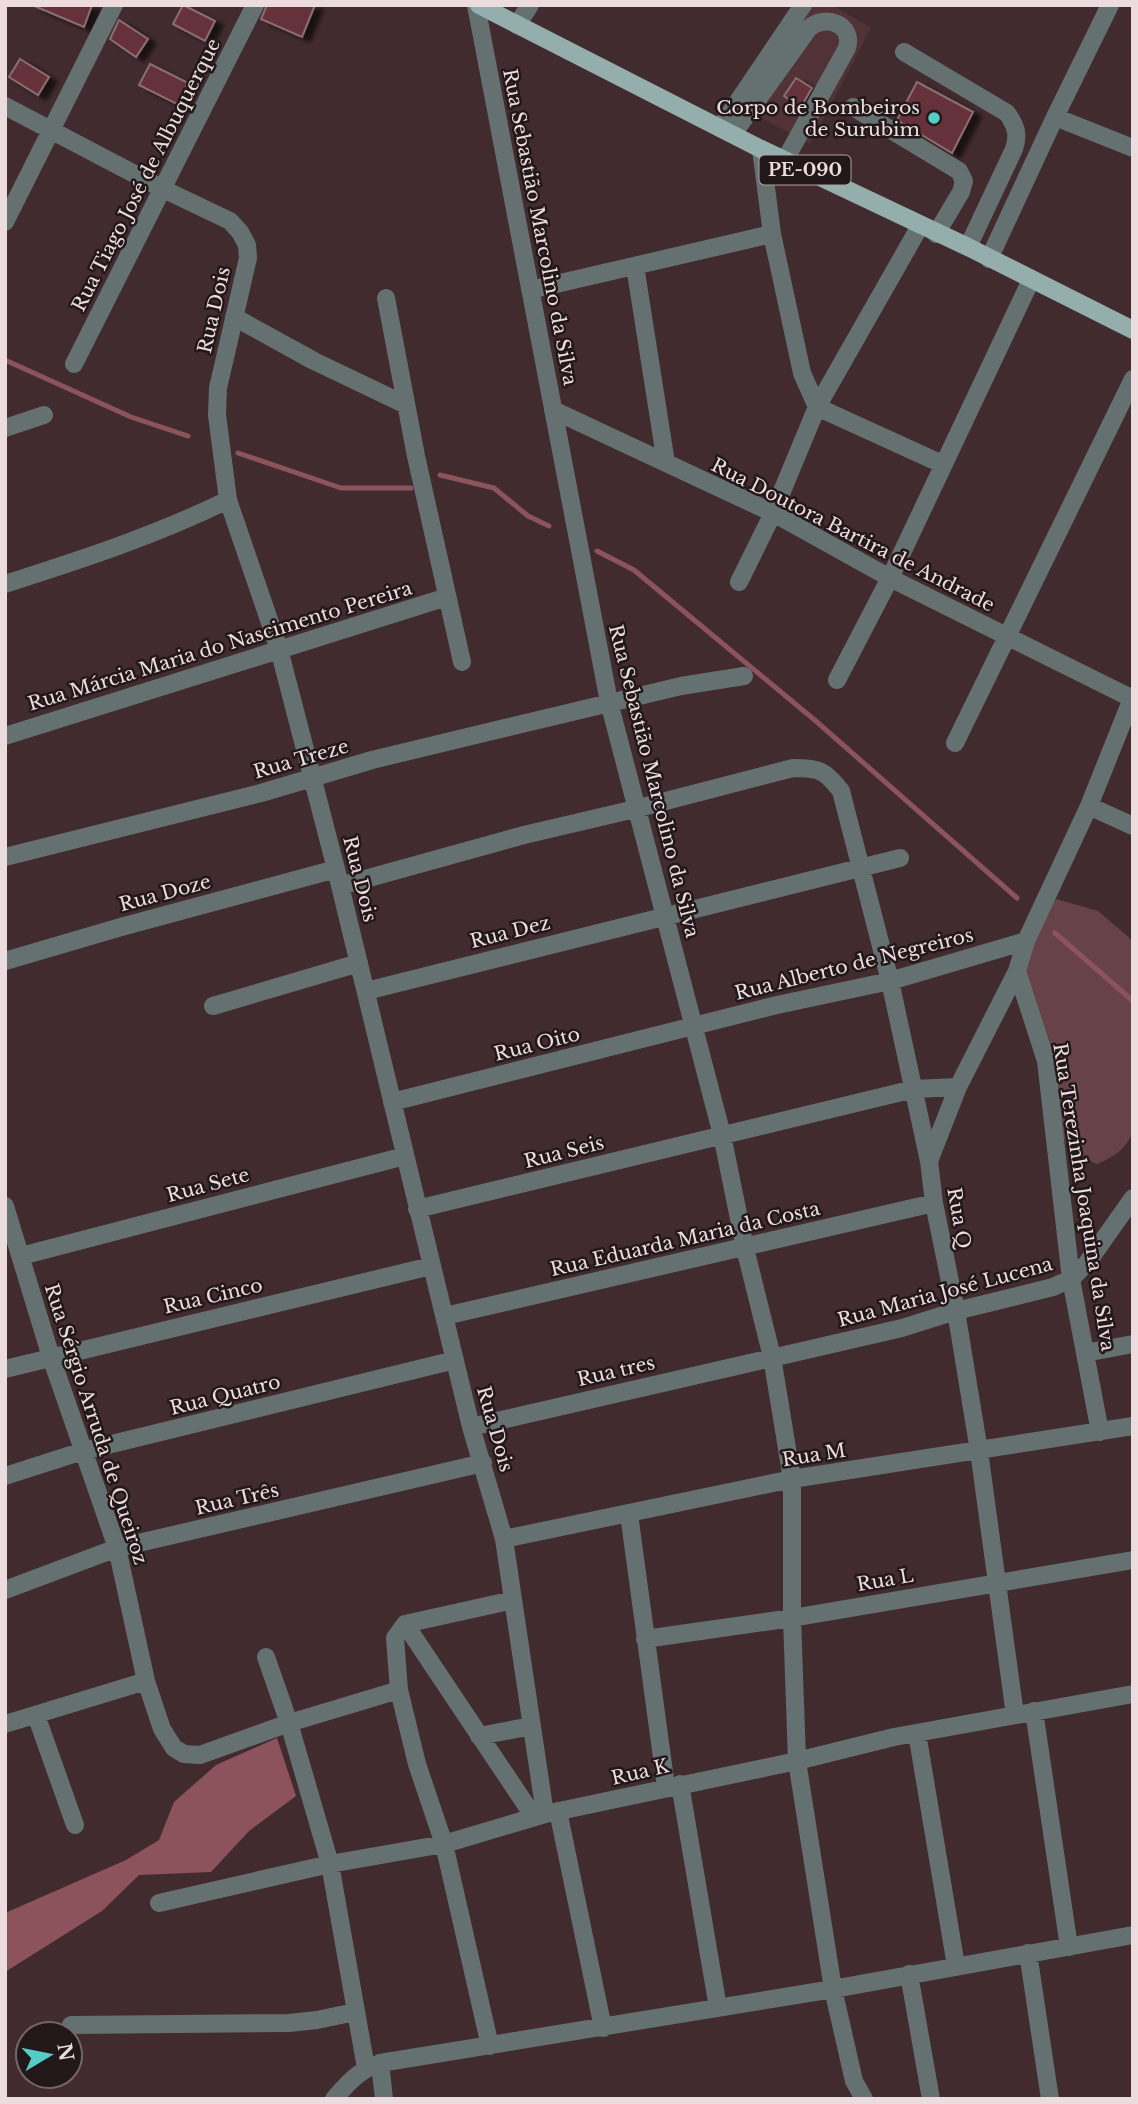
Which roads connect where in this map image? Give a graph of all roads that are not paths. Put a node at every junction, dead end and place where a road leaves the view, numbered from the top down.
1 (114, 5) edge
2 (256, 5) edge
3 (478, 5) edge
4 (530, 5) edge
5 (803, 5) edge
6 (1110, 5) edge
7 (517, 24) junction
8 (904, 52) dead end
9 (5, 107) edge
10 (853, 107) dead end
11 (1055, 117) junction
12 (51, 131) junction
13 (727, 131) junction
14 (1133, 148) edge
15 (761, 149) junction
16 (785, 160) junction
17 (163, 190) junction
18 (5, 222) edge
19 (928, 230) junction
20 (772, 234) junction
21 (968, 247) junction
22 (989, 259) junction
23 (635, 266) junction
24 (1031, 280) junction
25 (530, 290) junction
26 (386, 298) dead end
27 (234, 317) junction
28 (1133, 330) edge
29 (74, 364) dead end
30 (1133, 379) edge
31 (406, 405) junction
32 (817, 407) junction
33 (553, 410) junction
34 (44, 415) dead end
35 (5, 428) edge
36 (666, 463) junction
37 (942, 464) junction
38 (228, 500) junction
39 (773, 513) junction
40 (890, 578) junction
41 (739, 582) dead end
42 (5, 584) edge
43 (447, 597) junction
44 (1006, 637) junction
45 (279, 649) junction
46 (462, 662) dead end
47 (744, 676) dead end
48 (837, 680) dead end
49 (1132, 698) edge
50 (609, 702) junction
51 (5, 736) edge
52 (954, 743) dead end
53 (793, 768) joint
54 (313, 777) junction
55 (1089, 806) junction
56 (635, 809) junction
57 (1133, 826) edge
58 (5, 857) edge
59 (900, 858) dead end
60 (860, 867) junction
61 (338, 877) junction
62 (664, 915) junction
63 (1026, 941) junction
64 (5, 961) edge
65 (359, 963) junction
66 (1017, 971) junction
67 (890, 981) junction
68 (366, 991) junction
69 (213, 1006) dead end
70 (692, 1026) junction
71 (958, 1087) junction
72 (914, 1089) junction
73 (393, 1102) junction
74 (722, 1135) junction
75 (405, 1156) junction
76 (929, 1161) junction
77 (1133, 1198) edge
78 (934, 1203) junction
79 (5, 1206) edge
80 (416, 1209) junction
81 (9, 1229) edge
82 (745, 1248) junction
83 (21, 1256) junction
84 (431, 1266) junction
85 (1071, 1279) junction
86 (956, 1311) junction
87 (444, 1316) junction
88 (1133, 1345) edge
89 (1085, 1353) junction
90 (51, 1357) junction
91 (772, 1357) junction
92 (455, 1360) junction
93 (5, 1369) edge
94 (1133, 1426) edge
95 (471, 1427) junction
96 (1100, 1432) junction
97 (83, 1451) junction
98 (979, 1451) junction
99 (483, 1463) junction
100 (5, 1476) edge
101 (792, 1479) junction
102 (629, 1514) junction
103 (504, 1539) junction
104 (117, 1548) junction
105 (1133, 1560) edge
106 (997, 1582) junction
107 (5, 1590) edge
108 (513, 1600) junction
109 (792, 1618) junction
110 (405, 1624) junction
111 (645, 1639) junction
112 (266, 1657) dead end
113 (146, 1681) junction
114 (400, 1690) junction
115 (1133, 1694) edge
116 (1034, 1711) junction
117 (1015, 1714) junction
118 (36, 1715) junction
119 (289, 1723) junction
120 (5, 1724) edge
121 (532, 1726) junction
122 (917, 1733) junction
123 (480, 1736) junction
124 (797, 1761) junction
125 (673, 1786) junction
126 (546, 1814) junction
127 (75, 1825) dead end
128 (444, 1844) junction
129 (330, 1864) junction
130 (159, 1903) dead end
131 (1133, 1935) edge
132 (1069, 1947) junction
133 (1028, 1953) junction
134 (956, 1966) junction
135 (909, 1974) junction
136 (833, 1989) junction
137 (718, 2008) junction
138 (355, 2012) junction
139 (84, 2025) edge
140 (603, 2028) junction
141 (490, 2046) junction
142 (373, 2065) junction
143 (334, 2099) edge
144 (384, 2099) edge
145 (864, 2099) edge
146 (931, 2099) edge
147 (1050, 2099) edge

1 - 12 street
2 - 17 street, Rua Tiago José de Albuquerque
3 - 7 main road, PE-090
3 - 25 street, Rua Sebastião Marcolino da Silva
4 - 7 street
5 - 13 street
6 - 11 street
7 - 13 main road, PE-090
8 - 21 street
9 - 12 street
10 - 19 street
11 - 14 street
11 - 22 street
12 - 17 street
12 - 18 street
13 - 15 main road, PE-090
13 - 16 street
15 - 16 main road, PE-090
15 - 20 street
16 - 19 main road, PE-090
17 - 27 street, Rua Dois
17 - 29 street, Rua Tiago José de Albuquerque
19 - 21 main road, PE-090
19 - 32 street
20 - 23 street
20 - 32 street
21 - 22 main road, PE-090
22 - 24 main road, PE-090
23 - 25 street
23 - 36 street
24 - 28 main road, PE-090
24 - 37 street
25 - 33 street, Rua Sebastião Marcolino da Silva
26 - 31 street
27 - 31 street
27 - 38 street, Rua Dois
30 - 44 street
31 - 43 street
32 - 37 street
32 - 39 street
33 - 36 street, Rua Doutora Bartira de Andrade
33 - 50 street, Rua Sebastião Marcolino da Silva
34 - 35 street
36 - 39 street, Rua Doutora Bartira de Andrade
37 - 40 street
38 - 42 street
38 - 45 street, Rua Dois
39 - 40 street, Rua Doutora Bartira de Andrade
39 - 41 street
40 - 44 street, Rua Doutora Bartira de Andrade
40 - 48 street
43 - 45 street, Rua Márcia Maria do Nascimento Pereira
43 - 46 street
44 - 49 street, Rua Doutora Bartira de Andrade
44 - 52 street
45 - 51 street, Rua Márcia Maria do Nascimento Pereira
45 - 54 street, Rua Dois
47 - 50 street, Rua Treze
49 - 55 street
50 - 54 street, Rua Treze
50 - 56 street, Rua Sebastião Marcolino da Silva
53 - 56 street, Rua Doze
53 - 60 street, Rua Q
54 - 58 street, Rua Treze
54 - 61 street, Rua Dois
55 - 57 street
55 - 63 street
56 - 61 street, Rua Doze
56 - 62 street, Rua Sebastião Marcolino da Silva
59 - 60 street, Rua Dez
60 - 62 street, Rua Dez
60 - 67 street, Rua Q
61 - 64 street, Rua Doze
61 - 65 street, Rua Dois
62 - 68 street, Rua Dez
62 - 70 street, Rua Sebastião Marcolino da Silva
63 - 66 street
63 - 67 street, Rua Alberto de Negreiros
65 - 68 street, Rua Dois
65 - 69 street
66 - 71 street
66 - 85 street, Rua Terezinha Joaquina da Silva
67 - 70 street, Rua Alberto de Negreiros
67 - 72 street, Rua Q
68 - 73 street, Rua Dois
70 - 73 street, Rua Oito
70 - 74 street, Rua Sebastião Marcolino da Silva
71 - 72 street, Rua Seis
71 - 76 street
72 - 74 street, Rua Seis
72 - 76 street, Rua Q
73 - 75 street, Rua Dois
74 - 80 street, Rua Seis
74 - 82 street, Rua Sebastião Marcolino da Silva
75 - 80 street, Rua Dois
75 - 83 street, Rua Sete
76 - 78 street, Rua Q
77 - 85 street, Rua Maria José Lucena
78 - 82 street, Rua Eduarda Maria da Costa
78 - 86 street, Rua Q
79 - 81 street, Rua Sérgio Arruda de Queiroz
80 - 84 street, Rua Dois
81 - 83 street, Rua Sérgio Arruda de Queiroz
82 - 87 street, Rua Eduarda Maria da Costa
82 - 91 street, Rua Sebastião Marcolino da Silva
83 - 90 street, Rua Sérgio Arruda de Queiroz
84 - 87 street, Rua Dois
84 - 90 street, Rua Cinco
85 - 86 street, Rua Maria José Lucena
85 - 89 street, Rua Terezinha Joaquina da Silva
86 - 91 street, Rua Maria José Lucena
86 - 98 street, Rua Q
87 - 92 street, Rua Dois
88 - 89 street
89 - 96 street, Rua Terezinha Joaquina da Silva
90 - 93 street, Rua Cinco
90 - 97 street, Rua Sérgio Arruda de Queiroz
91 - 95 street, Rua tres
91 - 101 street, Rua Sebastião Marcolino da Silva
92 - 95 street, Rua Dois
92 - 97 street, Rua Quatro
94 - 96 street, Rua M
95 - 99 street, Rua Dois
96 - 98 street, Rua M
97 - 100 street, Rua Quatro
97 - 104 street, Rua Sérgio Arruda de Queiroz
98 - 101 street, Rua M
98 - 106 street, Rua Q
99 - 103 street, Rua Dois
99 - 104 street, Rua Três
101 - 102 street, Rua M
101 - 109 street, Rua Sebastião Marcolino da Silva
102 - 103 street, Rua M
102 - 111 street
103 - 108 street, Rua Dois
104 - 107 street, Rua Três
104 - 113 street, Rua Sérgio Arruda de Queiroz
105 - 106 street, Rua L
106 - 109 street, Rua L
106 - 117 street, Rua Q
108 - 110 street
108 - 121 street, Rua Dois
109 - 111 street, Rua L
109 - 124 street, Rua Sebastião Marcolino da Silva
110 - 114 street
110 - 123 street
111 - 125 street
112 - 119 street
113 - 118 street
113 - 119 street, Rua Sérgio Arruda de Queiroz
114 - 119 street, Rua Sérgio Arruda de Queiroz
114 - 128 street
115 - 116 street, Rua K
116 - 117 street, Rua K
116 - 132 street
117 - 122 street, Rua K
118 - 120 street
118 - 127 street
119 - 129 street
121 - 123 street
121 - 126 street, Rua Dois
122 - 124 street, Rua K
122 - 134 street
123 - 126 street
124 - 125 street, Rua K
124 - 136 street, Rua Sebastião Marcolino da Silva
125 - 126 street, Rua K
125 - 137 street
126 - 128 street, Rua K
126 - 140 street, Rua Dois
128 - 129 street, Rua K
128 - 141 street
129 - 130 street, Rua K
129 - 138 street
131 - 132 street
132 - 133 street
133 - 134 street
133 - 147 street
134 - 135 street
135 - 136 street
135 - 146 street
136 - 137 street
136 - 145 street, Rua Sebastião Marcolino da Silva
137 - 140 street
138 - 139 street
138 - 142 street
140 - 141 street
141 - 142 street
142 - 143 street
142 - 144 street

